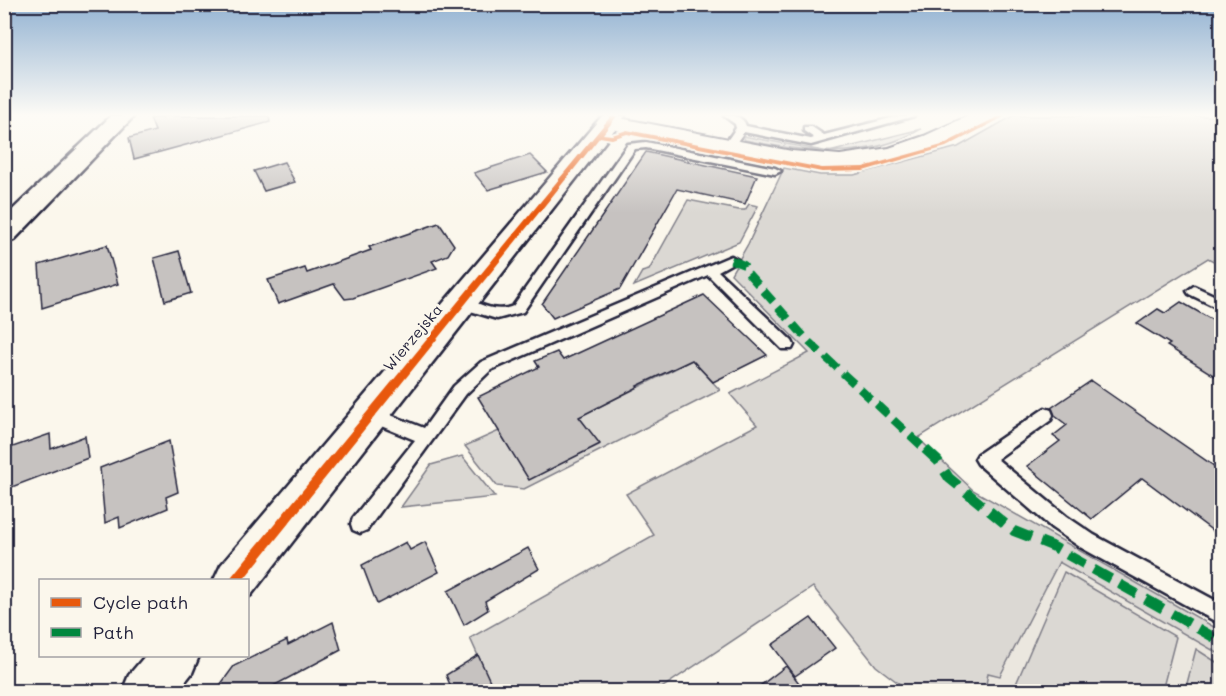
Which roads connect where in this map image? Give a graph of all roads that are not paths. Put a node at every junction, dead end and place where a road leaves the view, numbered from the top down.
1 (90, 148) edge
2 (587, 148) edge
3 (630, 148) edge
4 (663, 148) edge
5 (775, 148) edge
6 (906, 148) edge
7 (776, 171) dead end
8 (4, 234) edge
9 (731, 260) dead end
10 (710, 270) junction
11 (1194, 291) dead end
12 (462, 304) junction
13 (1221, 305) edge
14 (787, 345) dead end
15 (370, 414) junction
16 (1045, 415) dead end
17 (427, 437) junction
18 (360, 524) dead end
19 (237, 579) edge
20 (1221, 615) edge
21 (174, 657) edge
22 (146, 692) edge

1 - 8 street
2 - 12 street, Wierzejska
3 - 12 lane
4 - 7 lane
5 - 6 street
9 - 10 lane
10 - 14 lane
10 - 17 lane
11 - 13 lane
12 - 15 street, Wierzejska
15 - 17 lane
15 - 19 street, Wierzejska
16 - 20 lane
17 - 18 lane
21 - 22 street

